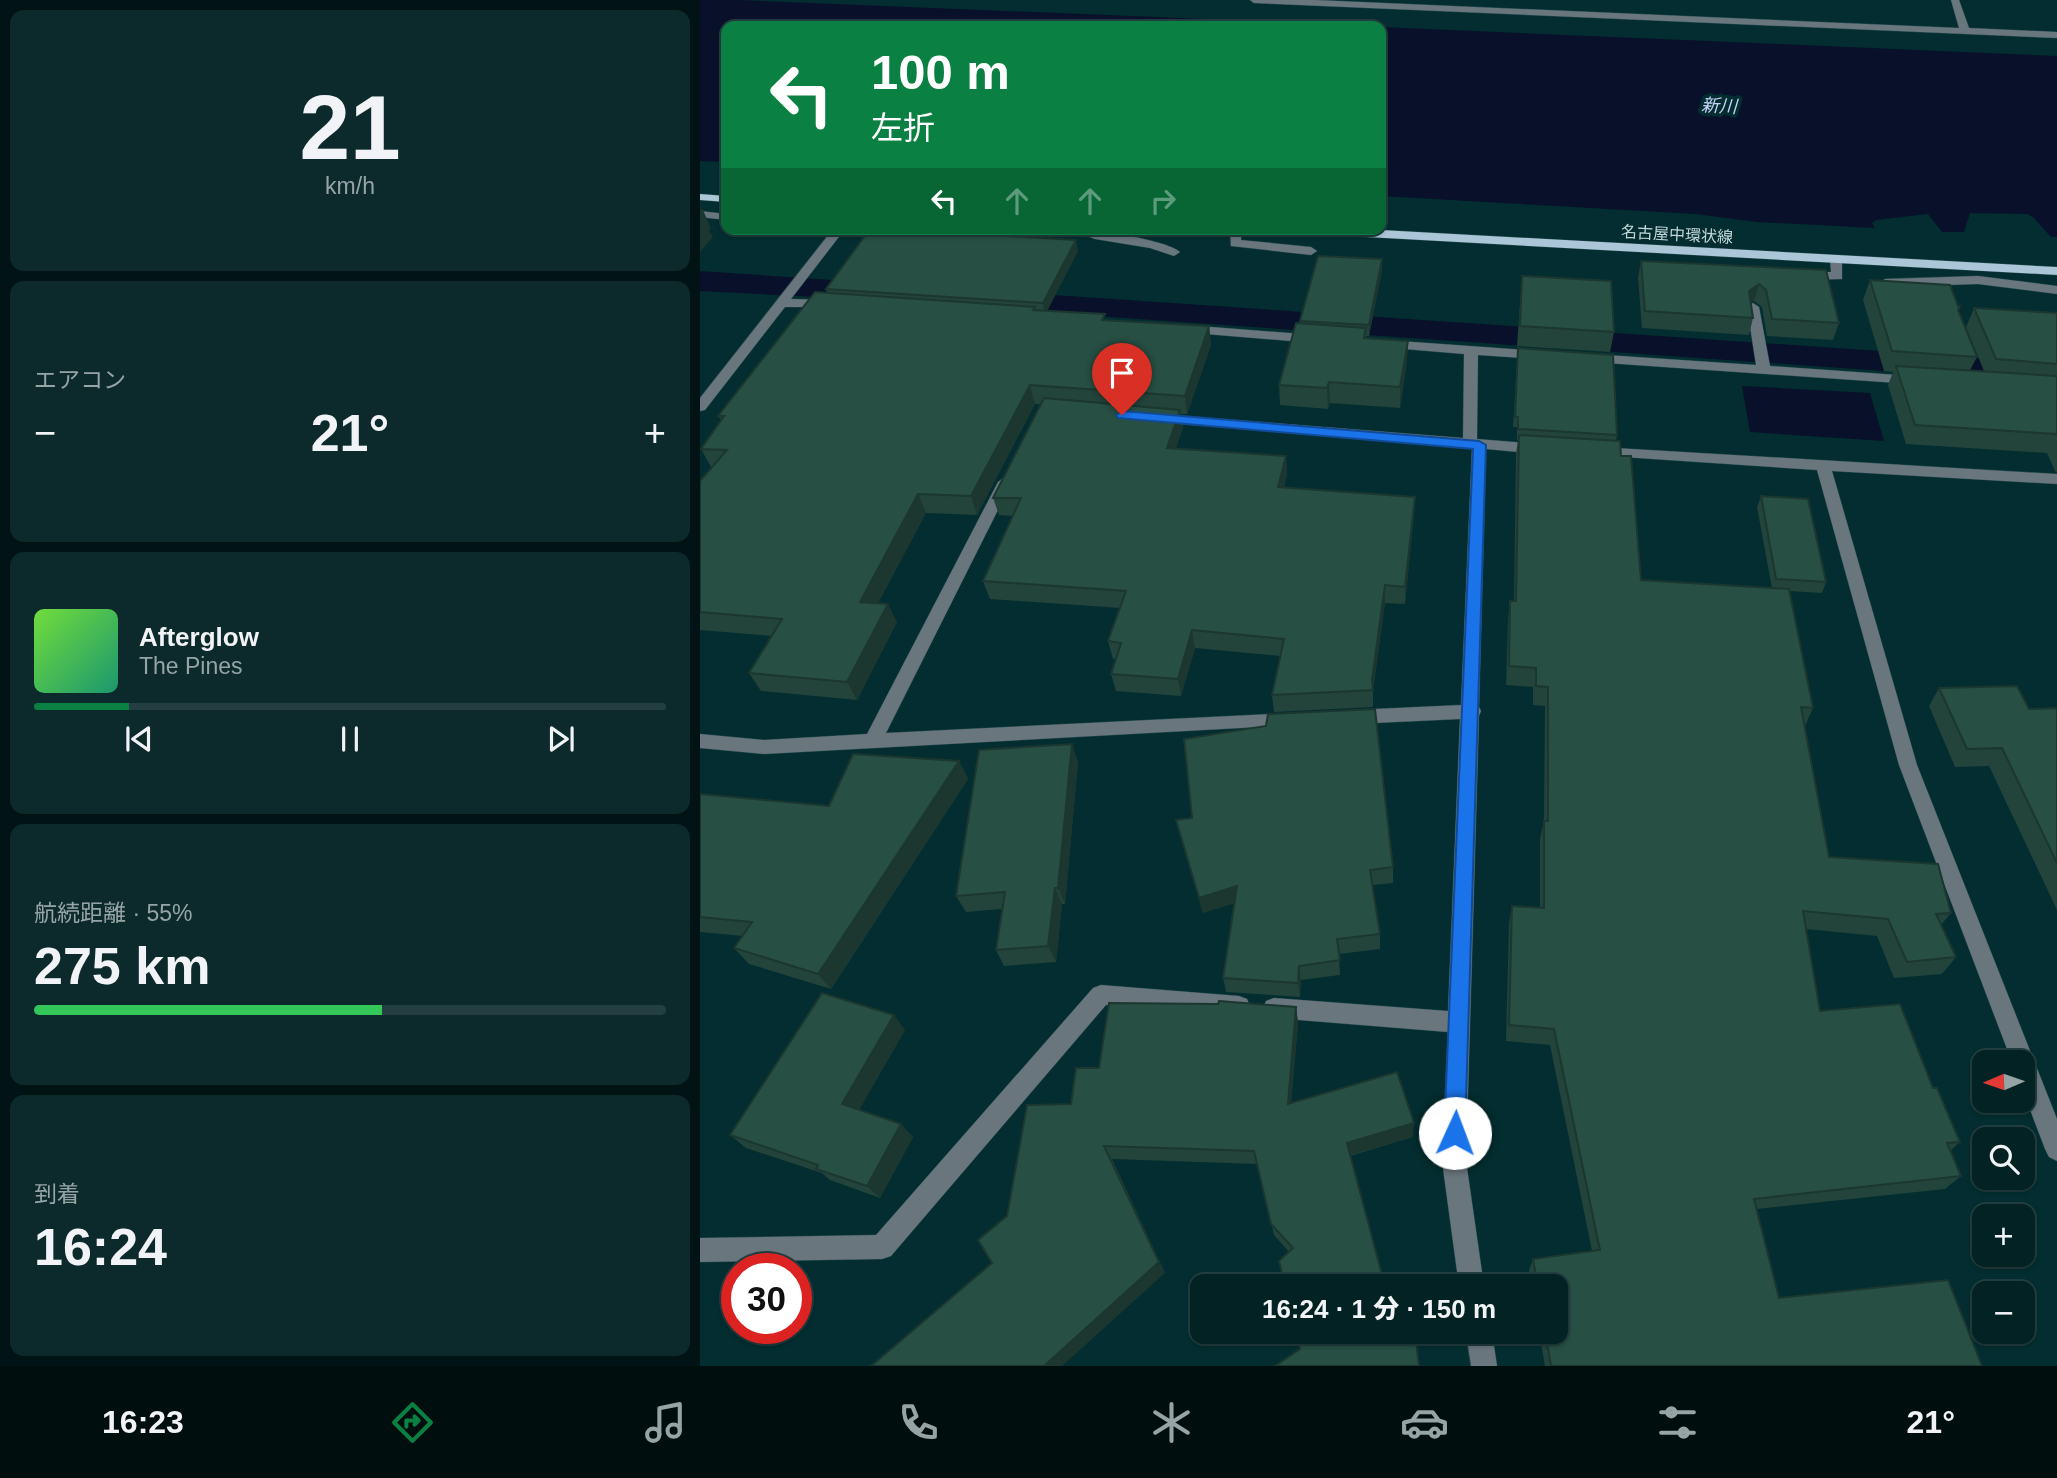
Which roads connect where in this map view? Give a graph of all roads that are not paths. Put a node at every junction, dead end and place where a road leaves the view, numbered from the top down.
1 (1254, 0) edge
2 (1955, 0) edge
3 (1965, 31) junction
4 (2057, 35) edge
5 (700, 197) edge
6 (721, 198) edge
7 (700, 214) edge
8 (721, 216) edge
9 (1386, 234) edge
10 (834, 235) edge
11 (1088, 235) edge
12 (1236, 235) edge
13 (1311, 251) dead end
14 (1174, 252) dead end
15 (1836, 259) junction
16 (1973, 266) junction
17 (2057, 271) edge
18 (1797, 276) edge
19 (1978, 280) junction
20 (1870, 290) edge
21 (2057, 290) edge
22 (781, 303) junction
23 (846, 305) edge
24 (1753, 307) edge
25 (1165, 328) edge
26 (1332, 340) edge
27 (1374, 343) edge
28 (1471, 350) junction
29 (1555, 356) edge
30 (1583, 358) edge
31 (1764, 367) junction
32 (1926, 381) edge
33 (703, 400) edge
34 (1139, 416) edge
35 (1474, 444) junction
36 (1548, 449) edge
37 (1576, 451) edge
38 (1825, 467) junction
39 (1011, 470) edge
40 (2057, 479) edge
41 (1472, 711) junction
42 (1332, 718) edge
43 (1305, 719) edge
44 (700, 741) edge
45 (873, 741) junction
46 (1459, 1023) junction
47 (2057, 1149) edge
48 (700, 1250) edge
49 (1470, 1274) edge
50 (1481, 1344) edge
51 (1484, 1366) edge

1 - 3 street
2 - 3 street
3 - 4 street
5 - 6 main road
6 - 7 street
7 - 8 street
9 - 15 main road, 名古屋中環状線
10 - 22 street
11 - 14 street
12 - 13 street
15 - 16 main road, 名古屋中環状線
15 - 18 street
16 - 17 main road, 名古屋中環状線
16 - 19 street
19 - 20 street
19 - 21 street
22 - 23 street
22 - 33 street
24 - 31 street
25 - 26 street
27 - 28 street
28 - 29 street
28 - 35 street
30 - 31 street
31 - 32 street
34 - 35 street
35 - 36 street
35 - 41 street
37 - 38 street
38 - 40 street
38 - 47 street
39 - 45 street
41 - 42 street
41 - 46 street
43 - 45 street
44 - 45 street
46 - 48 street
46 - 49 street
50 - 51 street

